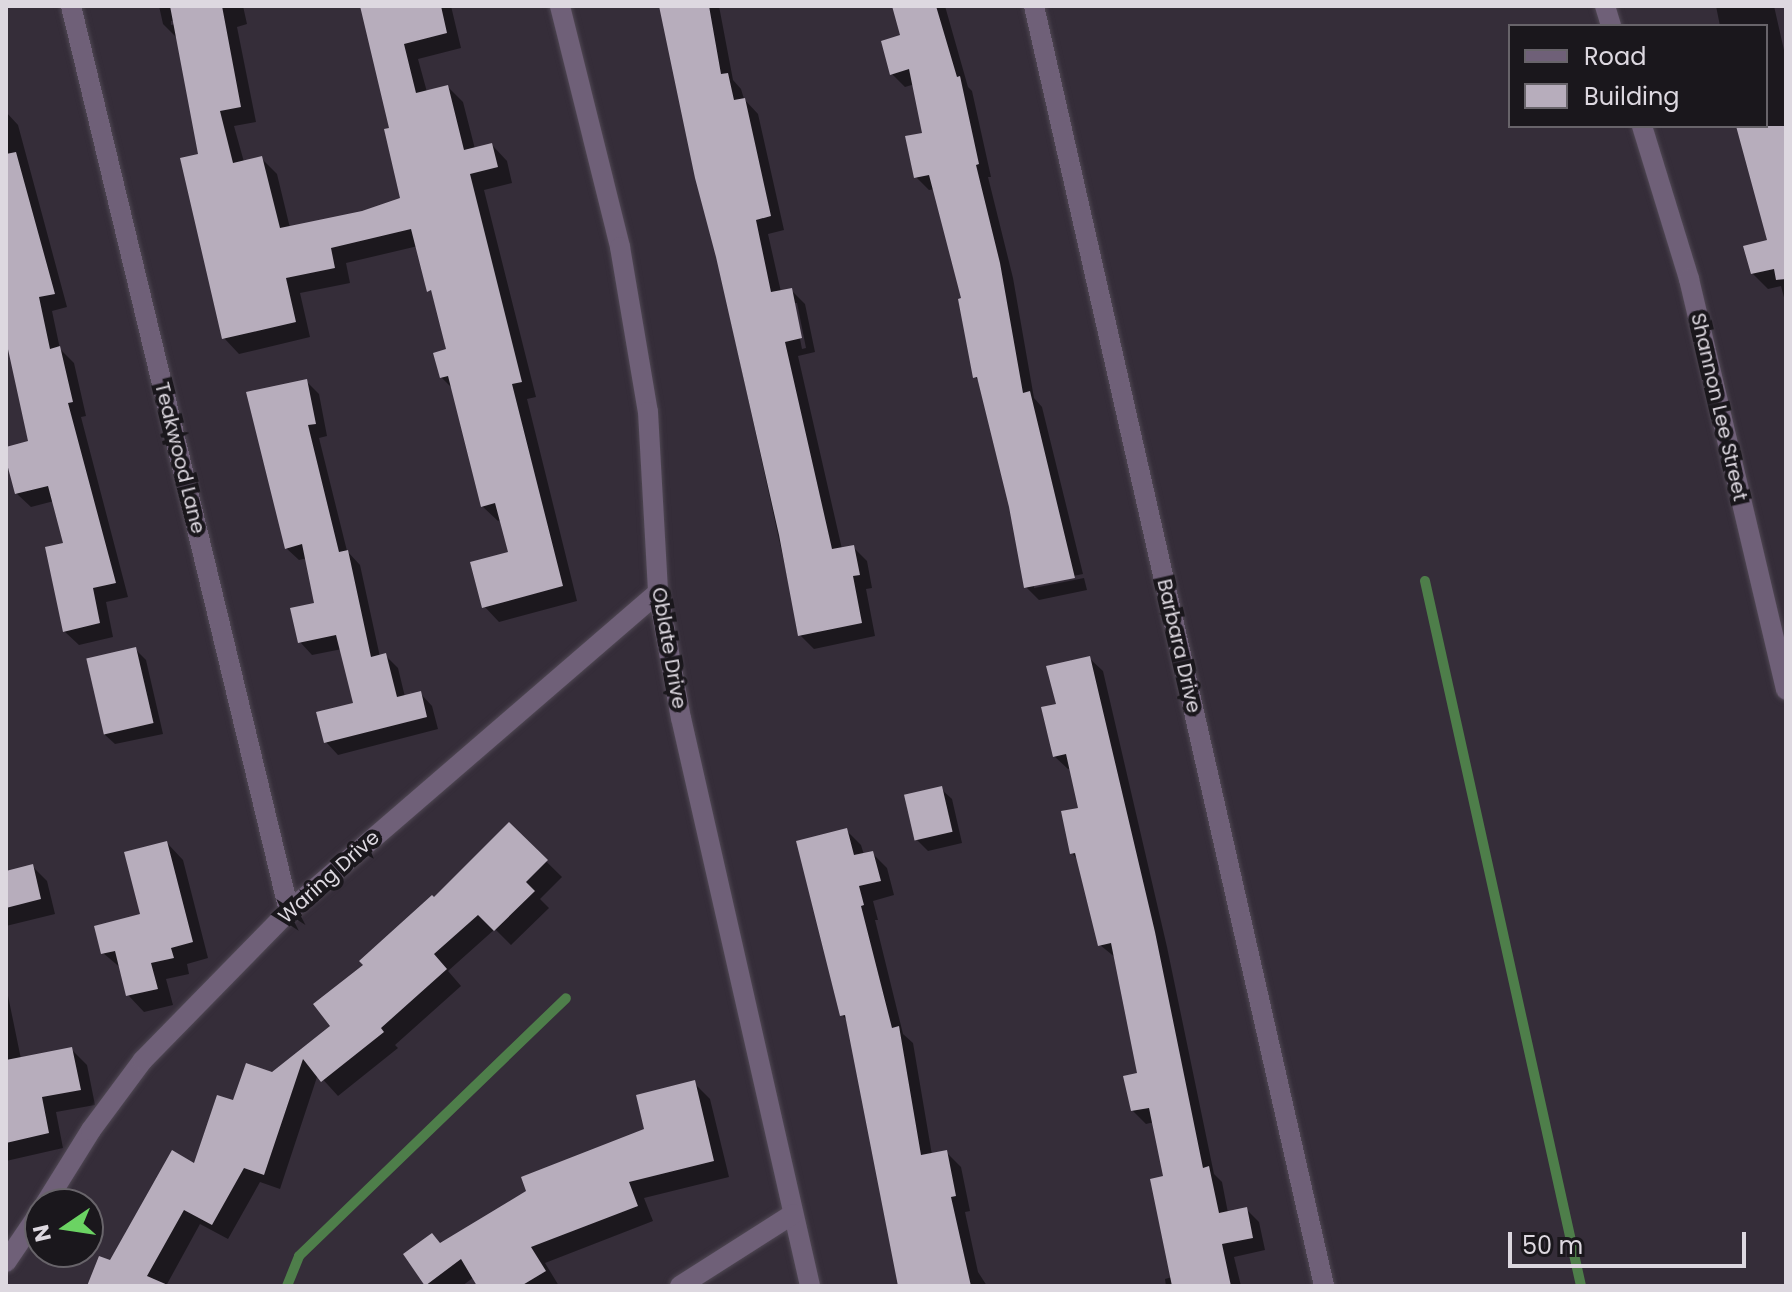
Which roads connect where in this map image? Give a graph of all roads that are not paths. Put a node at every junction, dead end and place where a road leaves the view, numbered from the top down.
1 (71, 6) edge
2 (560, 6) edge
3 (1034, 6) edge
4 (1643, 128) edge
5 (658, 592) junction
6 (1786, 690) edge
7 (289, 911) junction
8 (55, 1188) edge
9 (793, 1214) junction
10 (24, 1236) edge
11 (6, 1262) edge
12 (680, 1286) edge
13 (810, 1286) edge
14 (1324, 1286) edge

1 - 7 street, Teakwood Lane
2 - 5 street, Oblate Drive
3 - 14 street, Barbara Drive
4 - 6 street, Shannon Lee Street
5 - 7 street, Waring Drive
5 - 9 street, Oblate Drive
7 - 8 street, Waring Drive
9 - 12 street
9 - 13 street, Oblate Drive
10 - 11 street

